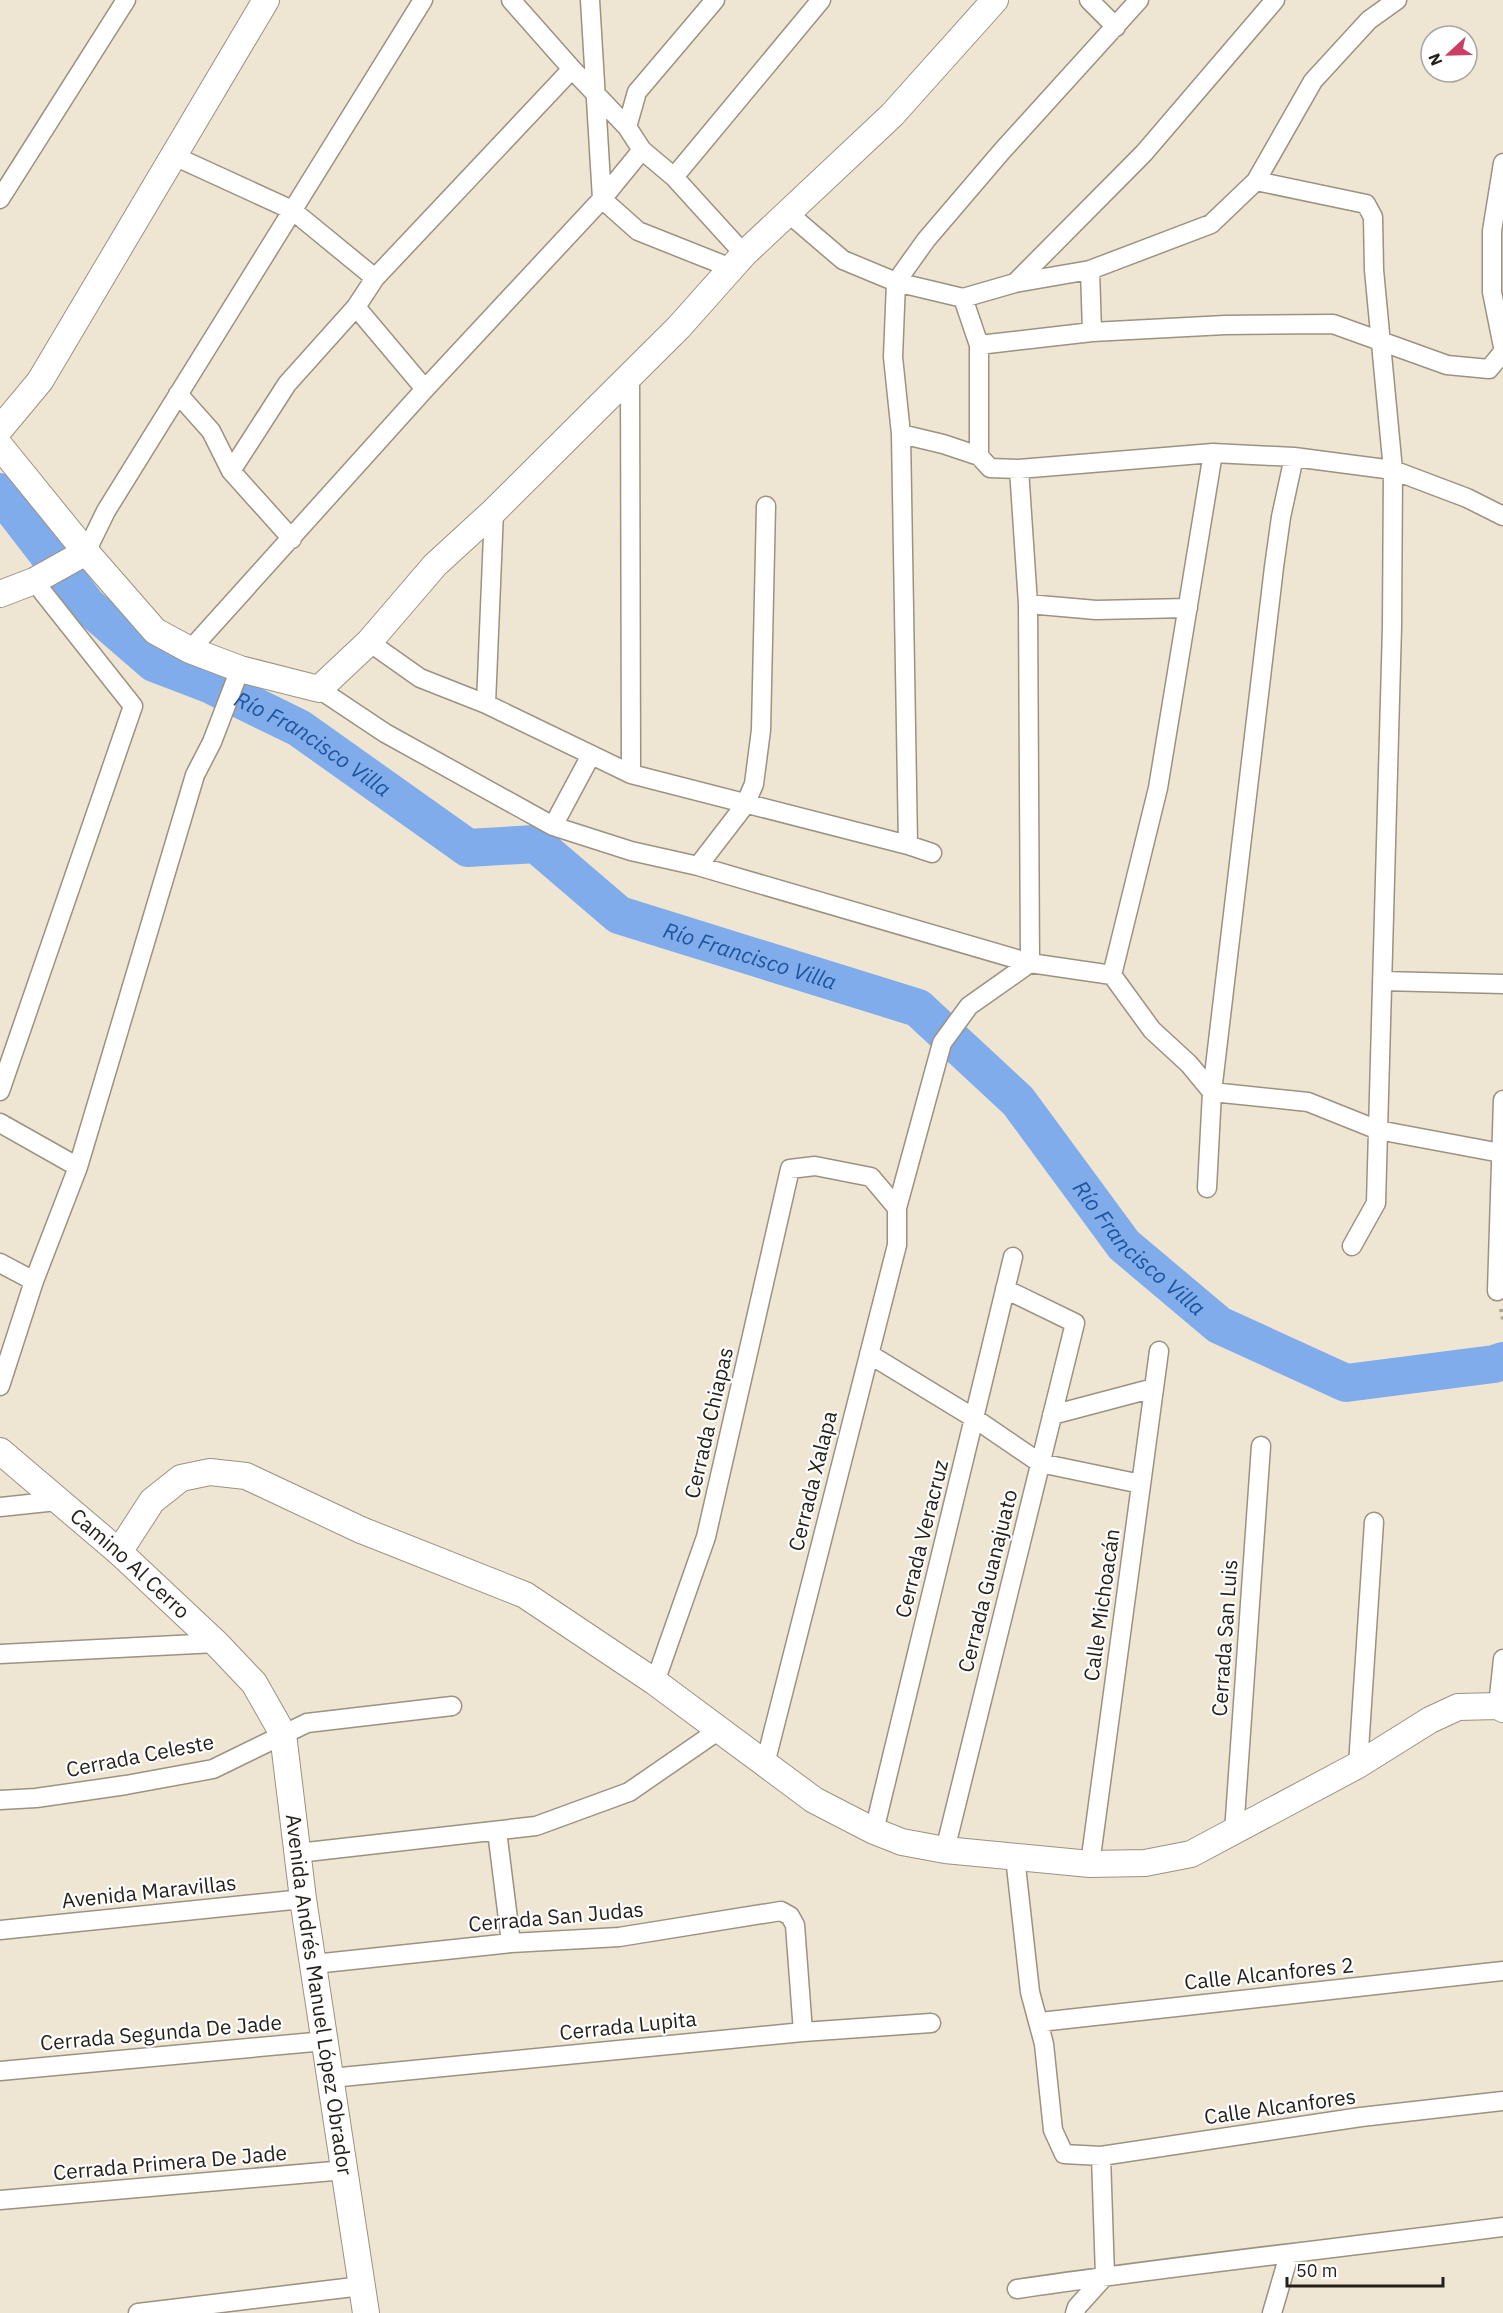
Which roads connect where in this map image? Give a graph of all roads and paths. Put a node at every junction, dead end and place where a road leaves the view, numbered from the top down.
1 (126, 0) edge
2 (266, 0) edge
3 (423, 0) edge
4 (511, 0) edge
5 (590, 0) edge
6 (715, 0) edge
7 (821, 0) edge
8 (995, 0) edge
9 (1089, 0) edge
10 (1139, 0) edge
11 (1275, 0) edge
12 (1397, 0) edge
13 (1116, 27) junction
14 (572, 69) junction
15 (597, 96) junction
16 (627, 127) junction
17 (642, 150) junction
18 (172, 155) junction
19 (1503, 163) edge
20 (674, 177) junction
21 (1256, 181) junction
22 (0, 199) edge
23 (602, 199) junction
24 (292, 210) junction
25 (788, 213) junction
26 (738, 261) junction
27 (1090, 270) junction
28 (375, 278) junction
29 (896, 282) junction
30 (1015, 283) junction
31 (963, 298) junction
32 (356, 307) junction
33 (1092, 332) junction
34 (1380, 340) junction
35 (979, 345) junction
36 (1503, 347) edge
37 (1503, 352) edge
38 (630, 375) junction
39 (425, 389) junction
40 (178, 394) junction
41 (0, 429) edge
42 (902, 434) junction
43 (0, 446) edge
44 (1213, 453) junction
45 (979, 456) junction
46 (1294, 457) junction
47 (1019, 469) junction
48 (1393, 470) junction
49 (231, 471) junction
50 (766, 506) dead end
51 (494, 511) junction
52 (1503, 516) edge
53 (292, 538) junction
54 (86, 552) junction
55 (34, 581) junction
56 (0, 594) edge
57 (1028, 604) junction
58 (1188, 608) junction
59 (369, 642) junction
60 (190, 650) junction
61 (240, 669) junction
62 (319, 689) junction
63 (486, 704) junction
64 (591, 755) junction
65 (631, 774) junction
66 (745, 805) junction
67 (553, 826) junction
68 (908, 845) junction
69 (932, 853) dead end
70 (698, 866) junction
71 (1030, 963) junction
72 (1112, 975) junction
73 (1382, 981) junction
74 (1503, 984) edge
75 (0, 1091) edge
76 (1212, 1092) junction
77 (1503, 1100) edge
78 (0, 1123) edge
79 (1378, 1130) junction
80 (1501, 1154) junction
81 (78, 1167) junction
82 (1207, 1188) dead end
83 (897, 1208) junction
84 (1353, 1246) dead end
85 (1012, 1257) dead end
86 (0, 1263) edge
87 (34, 1281) junction
88 (1005, 1289) junction
89 (1497, 1291) dead end
90 (1159, 1351) dead end
91 (869, 1354) junction
92 (0, 1386) edge
93 (1154, 1388) junction
94 (1052, 1415) junction
95 (974, 1418) junction
96 (1261, 1446) dead end
97 (0, 1451) edge
98 (1040, 1463) junction
99 (1141, 1484) junction
100 (57, 1501) junction
101 (0, 1507) edge
102 (1374, 1522) dead end
103 (119, 1552) junction
104 (216, 1643) junction
105 (0, 1654) edge
106 (1503, 1659) edge
107 (656, 1682) junction
108 (254, 1683) joint
109 (452, 1706) dead end
110 (1501, 1708) edge
111 (719, 1730) junction
112 (283, 1734) junction
113 (765, 1764) junction
114 (1358, 1765) junction
115 (0, 1800) edge
116 (497, 1831) junction
117 (874, 1831) junction
118 (1234, 1832) junction
119 (945, 1850) junction
120 (298, 1853) junction
121 (1015, 1857) junction
122 (1090, 1864) junction
123 (303, 1899) junction
124 (0, 1930) edge
125 (511, 1943) junction
126 (314, 1964) junction
127 (1503, 1971) edge
128 (1040, 2022) junction
129 (931, 2023) dead end
130 (803, 2032) junction
131 (325, 2041) junction
132 (0, 2071) edge
133 (331, 2078) junction
134 (1503, 2101) edge
135 (1101, 2156) junction
136 (345, 2170) junction
137 (0, 2200) edge
138 (1503, 2227) edge
139 (1289, 2255) junction
140 (1105, 2276) junction
141 (362, 2286) junction
142 (1017, 2289) dead end
143 (138, 2313) edge
144 (366, 2313) edge
145 (1075, 2313) edge
146 (1272, 2313) edge

1 - 22 street
2 - 18 main road
3 - 24 street
4 - 14 street
5 - 15 street
6 - 16 street
7 - 20 street
8 - 25 main road
9 - 13 street
10 - 13 street
11 - 30 street
12 - 21 street
13 - 29 street
14 - 15 street
14 - 28 street
15 - 16 street
15 - 23 street
16 - 17 street
17 - 20 street
17 - 23 street
18 - 24 street
18 - 41 main road
19 - 36 street
20 - 26 street
21 - 27 street
21 - 34 street
23 - 26 street
23 - 39 street
24 - 28 street
24 - 40 street
25 - 26 main road
25 - 29 street
26 - 38 main road
27 - 30 street
27 - 33 street
28 - 32 street
29 - 31 street
29 - 42 street
30 - 31 street
31 - 35 street
32 - 39 street
32 - 49 street
33 - 34 street
33 - 35 street
34 - 37 street
34 - 48 street
35 - 45 street
38 - 51 main road
38 - 65 street
39 - 53 street
40 - 49 street
40 - 54 street
42 - 45 street
42 - 68 street
43 - 54 main road
44 - 46 street
44 - 47 street
44 - 58 street
45 - 47 street
46 - 48 street
46 - 76 street
47 - 57 street
48 - 52 street
48 - 73 street
49 - 53 street
50 - 66 street
51 - 59 main road
51 - 63 street
53 - 60 street
54 - 55 main road
54 - 60 main road
55 - 56 main road
55 - 75 street
57 - 58 street
57 - 71 street
58 - 72 street
59 - 62 main road
59 - 63 street
60 - 61 main road
61 - 62 main road
61 - 81 street
62 - 67 street
63 - 64 street
64 - 65 street
64 - 67 street
65 - 66 street
66 - 68 street
66 - 70 street
67 - 70 street
68 - 69 street
70 - 71 street
71 - 72 street
71 - 83 street, Cerrada Xalapa
72 - 76 street
73 - 74 street
73 - 79 street
76 - 79 street
76 - 82 street
77 - 80 street
78 - 81 street
79 - 80 street
79 - 84 street
80 - 89 street
81 - 87 street
83 - 91 street, Cerrada Xalapa
83 - 107 street, Cerrada Chiapas
85 - 88 street, Cerrada Veracruz
86 - 87 street
87 - 92 street
88 - 94 street, Cerrada Guanajuato
88 - 95 street, Cerrada Veracruz
90 - 93 street, Calle Michoacán
91 - 95 street
91 - 113 street, Cerrada Xalapa
93 - 94 street
93 - 99 street, Calle Michoacán
94 - 98 street, Cerrada Guanajuato
95 - 98 street
95 - 117 street, Cerrada Veracruz
96 - 118 street, Cerrada San Luis
97 - 100 main road, Camino Al Cerro
98 - 99 street
98 - 119 street, Cerrada Guanajuato
99 - 122 street, Calle Michoacán
100 - 101 street
100 - 103 main road, Camino Al Cerro
102 - 114 street
103 - 104 main road, Camino Al Cerro
103 - 107 main road
104 - 105 street
104 - 108 main road, Camino Al Cerro
106 - 110 street
107 - 111 main road
108 - 112 main road, Avenida Andrés Manuel López Obrador
109 - 112 street, Cerrada Celeste
110 - 114 main road
111 - 113 main road
111 - 116 street
112 - 115 street, Cerrada Celeste
112 - 120 main road, Avenida Andrés Manuel López Obrador
113 - 117 main road
114 - 118 main road
116 - 120 street
116 - 125 street
117 - 119 main road
118 - 122 main road
119 - 121 main road
120 - 123 main road, Avenida Andrés Manuel López Obrador
121 - 122 main road
121 - 128 street
123 - 124 street, Avenida Maravillas
123 - 126 main road, Avenida Andrés Manuel López Obrador
125 - 126 street, Cerrada San Judas
125 - 130 street, Cerrada San Judas
126 - 131 main road, Avenida Andrés Manuel López Obrador
127 - 128 street, Calle Alcanfores 2
128 - 135 street, Calle Alcanfores
129 - 130 street, Cerrada Lupita
130 - 133 street, Cerrada Lupita
131 - 132 street, Cerrada Segunda De Jade
131 - 133 main road, Avenida Andrés Manuel López Obrador
133 - 136 main road, Avenida Andrés Manuel López Obrador
134 - 135 street, Calle Alcanfores
135 - 140 street
136 - 137 street, Cerrada Primera De Jade
136 - 141 main road, Avenida Andrés Manuel López Obrador
138 - 139 street
139 - 140 street
139 - 146 street
140 - 142 street
140 - 145 street
141 - 143 street
141 - 144 main road, Avenida Andrés Manuel López Obrador

